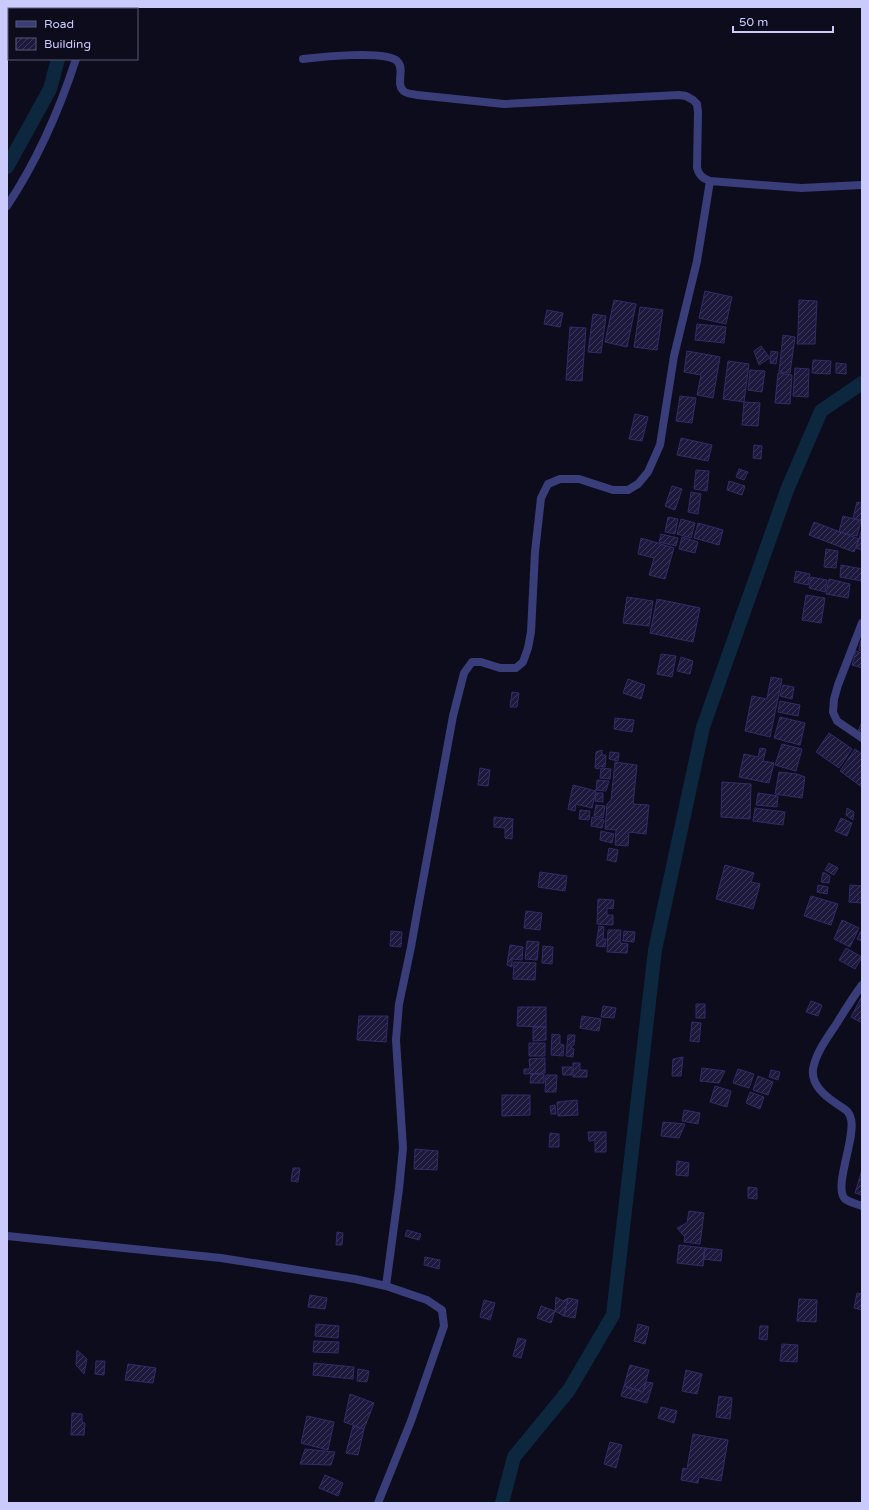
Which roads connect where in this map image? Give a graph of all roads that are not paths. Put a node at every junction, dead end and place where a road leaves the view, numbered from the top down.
1 (303, 59) dead end
2 (76, 60) edge
3 (710, 181) junction
4 (862, 185) edge
5 (7, 206) edge
6 (862, 623) edge
7 (862, 738) edge
8 (862, 985) edge
9 (862, 1206) edge
10 (7, 1236) edge
11 (386, 1286) junction
12 (378, 1503) edge

1 - 3 street
2 - 5 street
3 - 4 street
3 - 11 street
6 - 7 street
8 - 9 street
10 - 11 street
11 - 12 street

